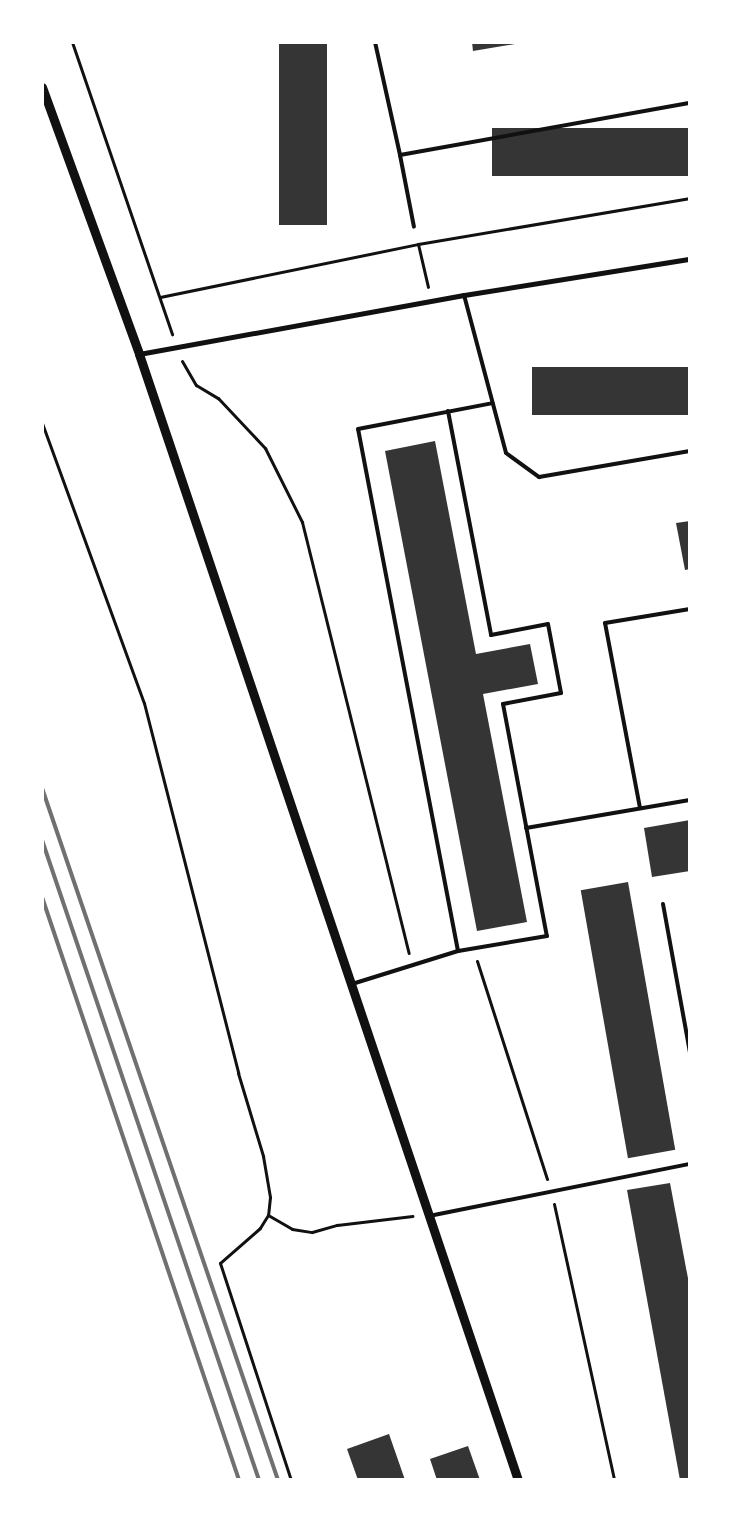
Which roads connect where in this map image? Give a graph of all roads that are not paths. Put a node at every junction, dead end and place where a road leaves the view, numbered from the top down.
1 (375, 42) edge
2 (42, 87) edge
3 (690, 103) edge
4 (400, 155) junction
5 (414, 227) road end
6 (690, 259) edge
7 (464, 295) junction
8 (139, 354) junction
9 (493, 403) junction
10 (448, 411) junction
11 (690, 451) edge
12 (690, 609) edge
13 (690, 800) edge
14 (640, 808) junction
15 (526, 828) junction
16 (663, 904) dead end
17 (458, 951) junction
18 (350, 984) junction
19 (690, 1053) edge
20 (690, 1164) edge
21 (428, 1216) junction
22 (518, 1480) edge

1 - 4 lane
2 - 8 street
3 - 4 lane
4 - 5 lane
6 - 7 street
7 - 8 street
7 - 9 lane
8 - 18 street
9 - 10 lane
9 - 11 lane
10 - 15 lane
10 - 17 lane
12 - 14 lane
13 - 14 lane
14 - 15 lane
15 - 17 lane
16 - 19 lane
17 - 18 lane
18 - 21 street
20 - 21 lane
21 - 22 street

